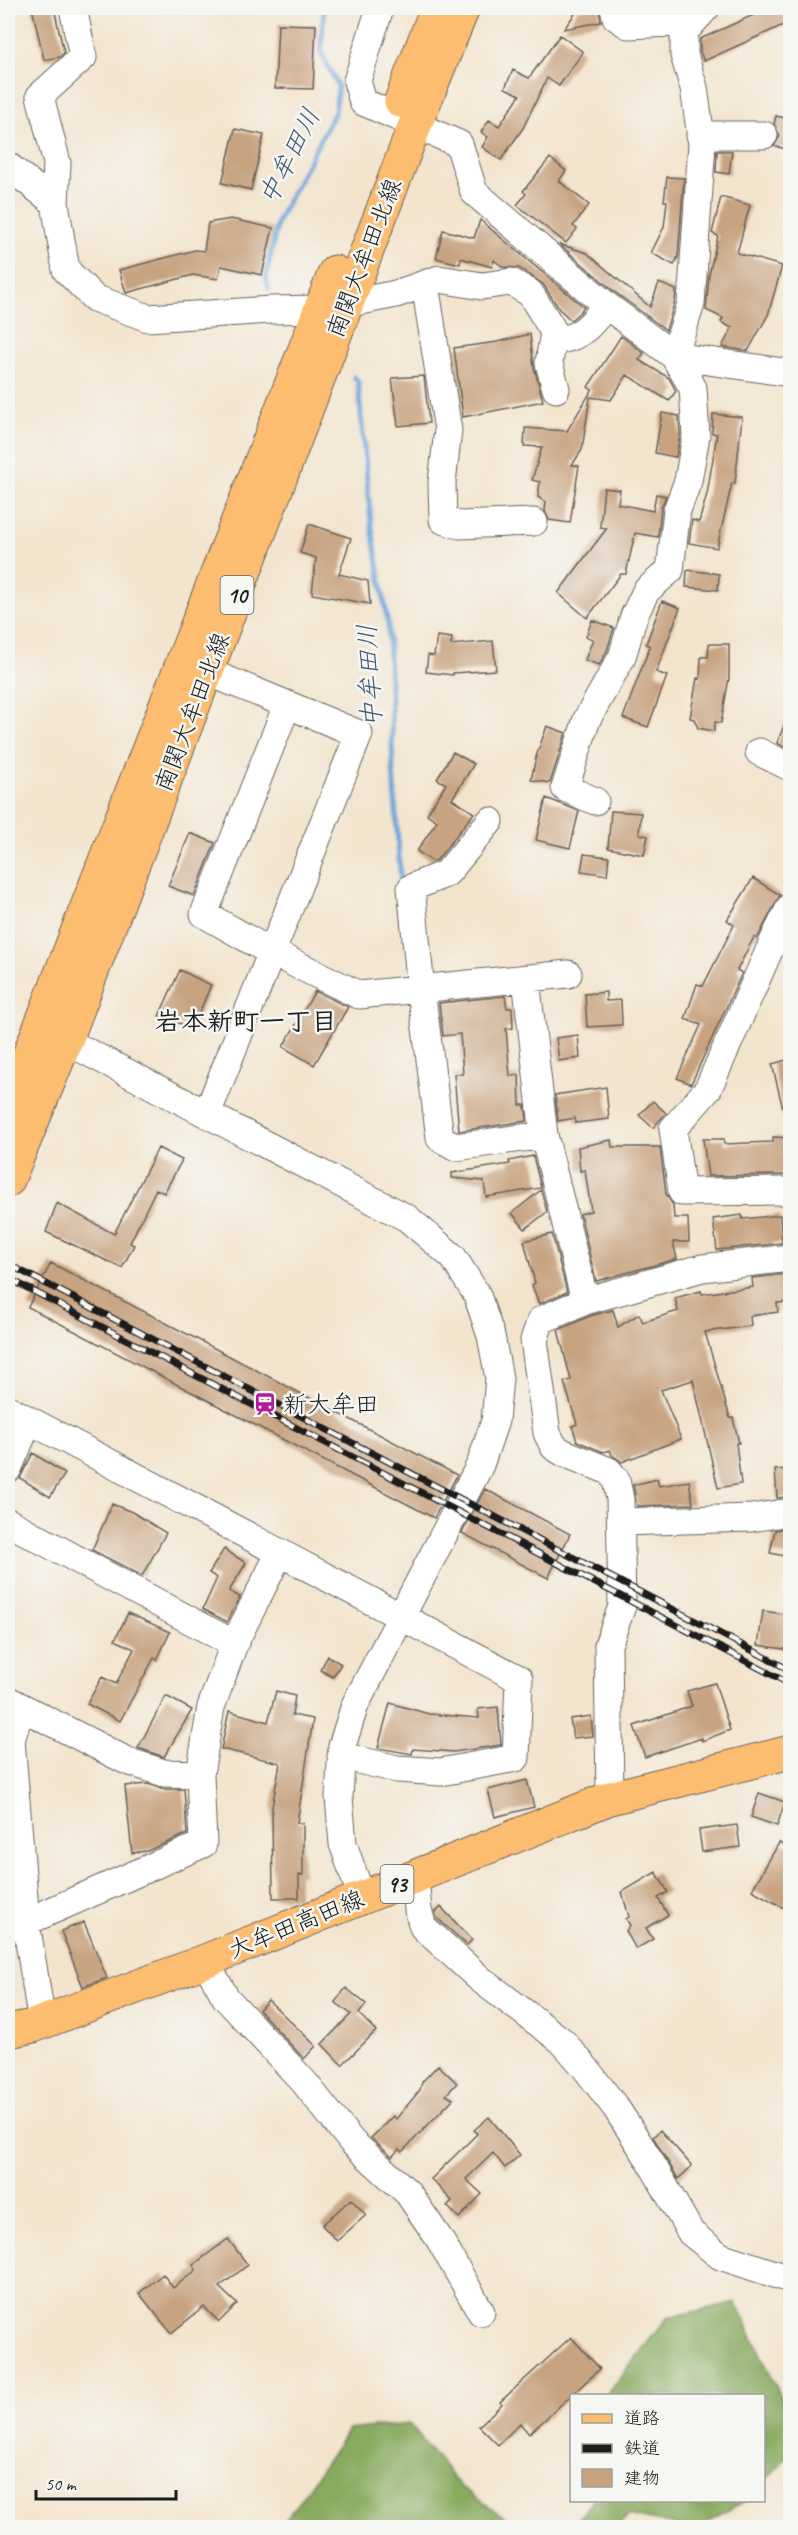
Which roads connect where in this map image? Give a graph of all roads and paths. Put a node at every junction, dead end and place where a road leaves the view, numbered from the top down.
1 (73, 8) edge
2 (380, 8) edge
3 (436, 8) edge
4 (463, 8) edge
5 (614, 8) edge
6 (699, 15) edge
7 (405, 120) junction
8 (700, 135) junction
9 (764, 135) dead end
10 (8, 166) edge
11 (55, 203) junction
12 (425, 284) junction
13 (606, 305) junction
14 (334, 306) junction
15 (554, 332) junction
16 (674, 356) junction
17 (790, 373) edge
18 (556, 389) dead end
19 (534, 522) dead end
20 (208, 672) junction
21 (287, 705) junction
22 (759, 752) dead end
23 (790, 767) edge
24 (595, 801) dead end
25 (490, 821) dead end
26 (790, 907) edge
27 (271, 952) junction
28 (568, 974) dead end
29 (526, 979) junction
30 (421, 989) junction
31 (53, 1034) junction
32 (8, 1109) edge
33 (207, 1114) junction
34 (544, 1135) junction
35 (8, 1180) edge
36 (790, 1191) edge
37 (790, 1258) edge
38 (585, 1301) junction
39 (18, 1414) edge
40 (8, 1469) edge
41 (790, 1512) edge
42 (8, 1522) edge
43 (621, 1522) junction
44 (280, 1552) junction
45 (401, 1616) junction
46 (234, 1644) junction
47 (14, 1704) edge
48 (790, 1752) edge
49 (341, 1756) junction
50 (200, 1774) junction
51 (610, 1798) junction
52 (415, 1877) junction
53 (362, 1898) junction
54 (17, 1924) edge
55 (205, 1961) junction
56 (42, 2023) junction
57 (8, 2031) edge
58 (790, 2279) edge
59 (481, 2312) dead end

1 - 11 street
2 - 7 street
3 - 7 main road, 南関大牟田北線 / 10
4 - 7 main road, 南関大牟田北線 / 10
5 - 6 street
6 - 8 street
7 - 13 street
7 - 14 main road, 南関大牟田北線 / 10
8 - 9 street
8 - 16 street
10 - 11 street
11 - 14 street
12 - 14 street
12 - 15 street
12 - 19 street
13 - 15 street
13 - 16 street
14 - 20 main road, 南関大牟田北線 / 10
14 - 31 main road, 南関大牟田北線 / 10
15 - 18 street
16 - 17 street
16 - 24 street
20 - 21 street
20 - 31 main road, 南関大牟田北線 / 10
21 - 27 street
21 - 27 street
22 - 23 street
25 - 30 street
26 - 36 street
27 - 30 street
27 - 33 street
28 - 29 street
29 - 30 street
29 - 34 street
30 - 34 street
31 - 32 main road, 南関大牟田北線 / 10
31 - 33 street
31 - 35 main road, 南関大牟田北線 / 10
33 - 45 street
34 - 38 street
37 - 38 street
38 - 43 street
39 - 40 street
39 - 44 street
41 - 43 street
42 - 46 street
43 - 51 street
44 - 45 street
44 - 46 street
45 - 49 street
45 - 49 street
46 - 50 street
47 - 50 street
47 - 54 street
48 - 51 main road, 大牟田高田線 / 93
49 - 53 street
50 - 54 street
51 - 52 main road, 大牟田高田線 / 93
52 - 53 main road, 大牟田高田線 / 93
52 - 58 street
53 - 55 main road, 大牟田高田線 / 93
54 - 56 street
55 - 56 main road, 大牟田高田線 / 93
55 - 59 street
56 - 57 main road, 大牟田高田線 / 93

